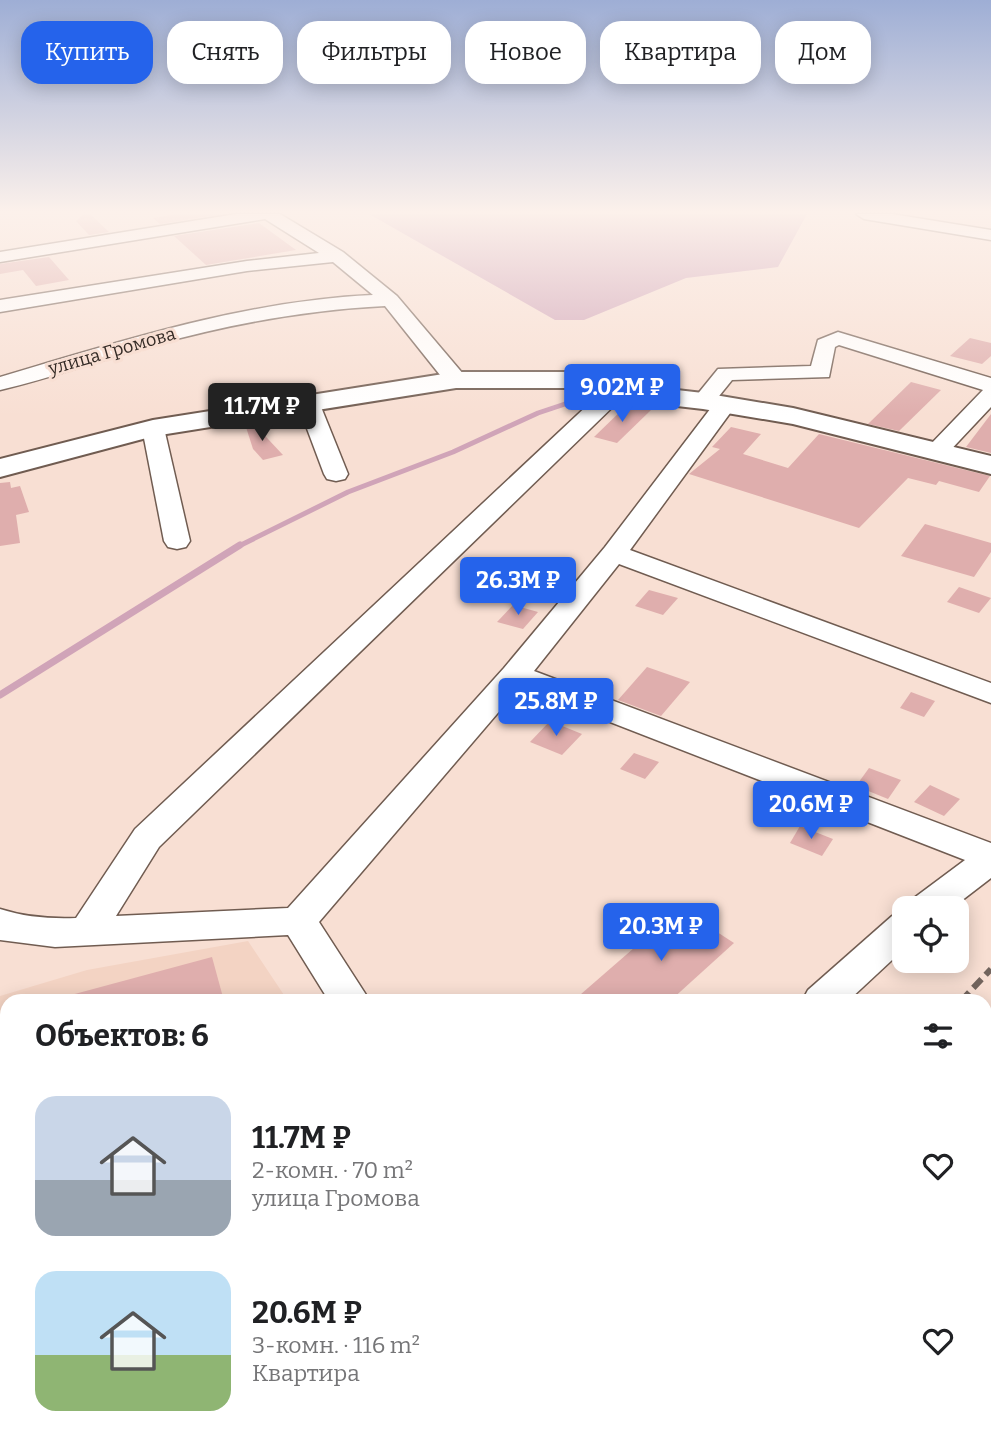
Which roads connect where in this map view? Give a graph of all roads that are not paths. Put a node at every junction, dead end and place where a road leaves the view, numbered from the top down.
1 (156, 281) edge
2 (368, 281) edge
3 (390, 300) junction
4 (0, 306) edge
5 (456, 380) junction
6 (0, 384) edge
7 (991, 385) edge
8 (616, 391) junction
9 (991, 394) edge
10 (308, 402) junction
11 (714, 403) junction
12 (153, 428) junction
13 (936, 452) junction
14 (991, 465) edge
15 (0, 468) edge
16 (337, 474) dead end
17 (177, 541) dead end
18 (614, 553) junction
19 (515, 674) junction
20 (991, 694) edge
21 (991, 858) edge
22 (943, 896) edge
23 (298, 921) junction
24 (1, 926) edge
25 (87, 931) junction
26 (892, 938) edge
27 (345, 994) edge
28 (830, 994) edge

1 - 4 street
2 - 3 street
3 - 5 street
3 - 6 street, улица Громова
5 - 8 main road
5 - 10 main road
7 - 11 street
8 - 11 main road
8 - 25 street
9 - 13 street
10 - 12 main road
10 - 16 street
11 - 13 main road
11 - 18 street
12 - 15 main road
12 - 17 street
13 - 14 main road
18 - 19 street
18 - 20 street
19 - 21 street
19 - 23 street
21 - 22 street
23 - 25 street
23 - 27 street
24 - 25 street
26 - 28 street

